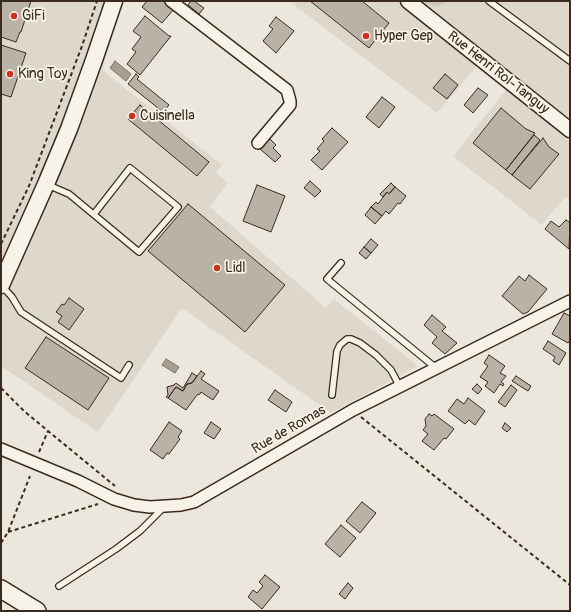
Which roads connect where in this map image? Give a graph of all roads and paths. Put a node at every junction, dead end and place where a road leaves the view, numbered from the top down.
1 (97, 1) edge
2 (114, 1) edge
3 (171, 1) edge
4 (408, 1) edge
5 (489, 1) edge
6 (570, 61) edge
7 (570, 130) edge
8 (258, 143) dead end
9 (46, 184) junction
10 (94, 214) junction
11 (1, 244) edge
12 (341, 264) dead end
13 (1, 285) edge
14 (570, 301) edge
15 (130, 365) dead end
16 (436, 368) junction
17 (400, 387) junction
18 (1, 388) edge
19 (332, 395) dead end
20 (353, 410) junction
21 (48, 431) junction
22 (1, 449) edge
23 (39, 452) dead end
24 (1, 454) edge
25 (15, 455) junction
26 (30, 476) dead end
27 (116, 493) junction
28 (165, 507) junction
29 (8, 532) junction
30 (1, 543) edge
31 (570, 585) edge
32 (59, 586) dead end
33 (1, 589) edge
34 (37, 611) edge

1 - 11 path
2 - 9 main road
3 - 8 street
4 - 7 street, Rue Henri Rol-Tanguy
5 - 6 lane
9 - 10 lane
9 - 13 main road
10 - 10 lane
12 - 16 lane
13 - 15 lane
14 - 16 street, Rue de Romas
16 - 17 street, Rue de Romas
17 - 19 lane
17 - 20 street, Rue de Romas
18 - 21 path
20 - 28 street, Rue de Romas
20 - 31 path
21 - 23 path
21 - 27 path
22 - 25 street, Rue de Romas
24 - 25 street
25 - 27 street, Rue de Romas
26 - 29 path
27 - 28 street, Rue de Romas
27 - 29 path
28 - 32 lane
29 - 30 path
33 - 34 main road

